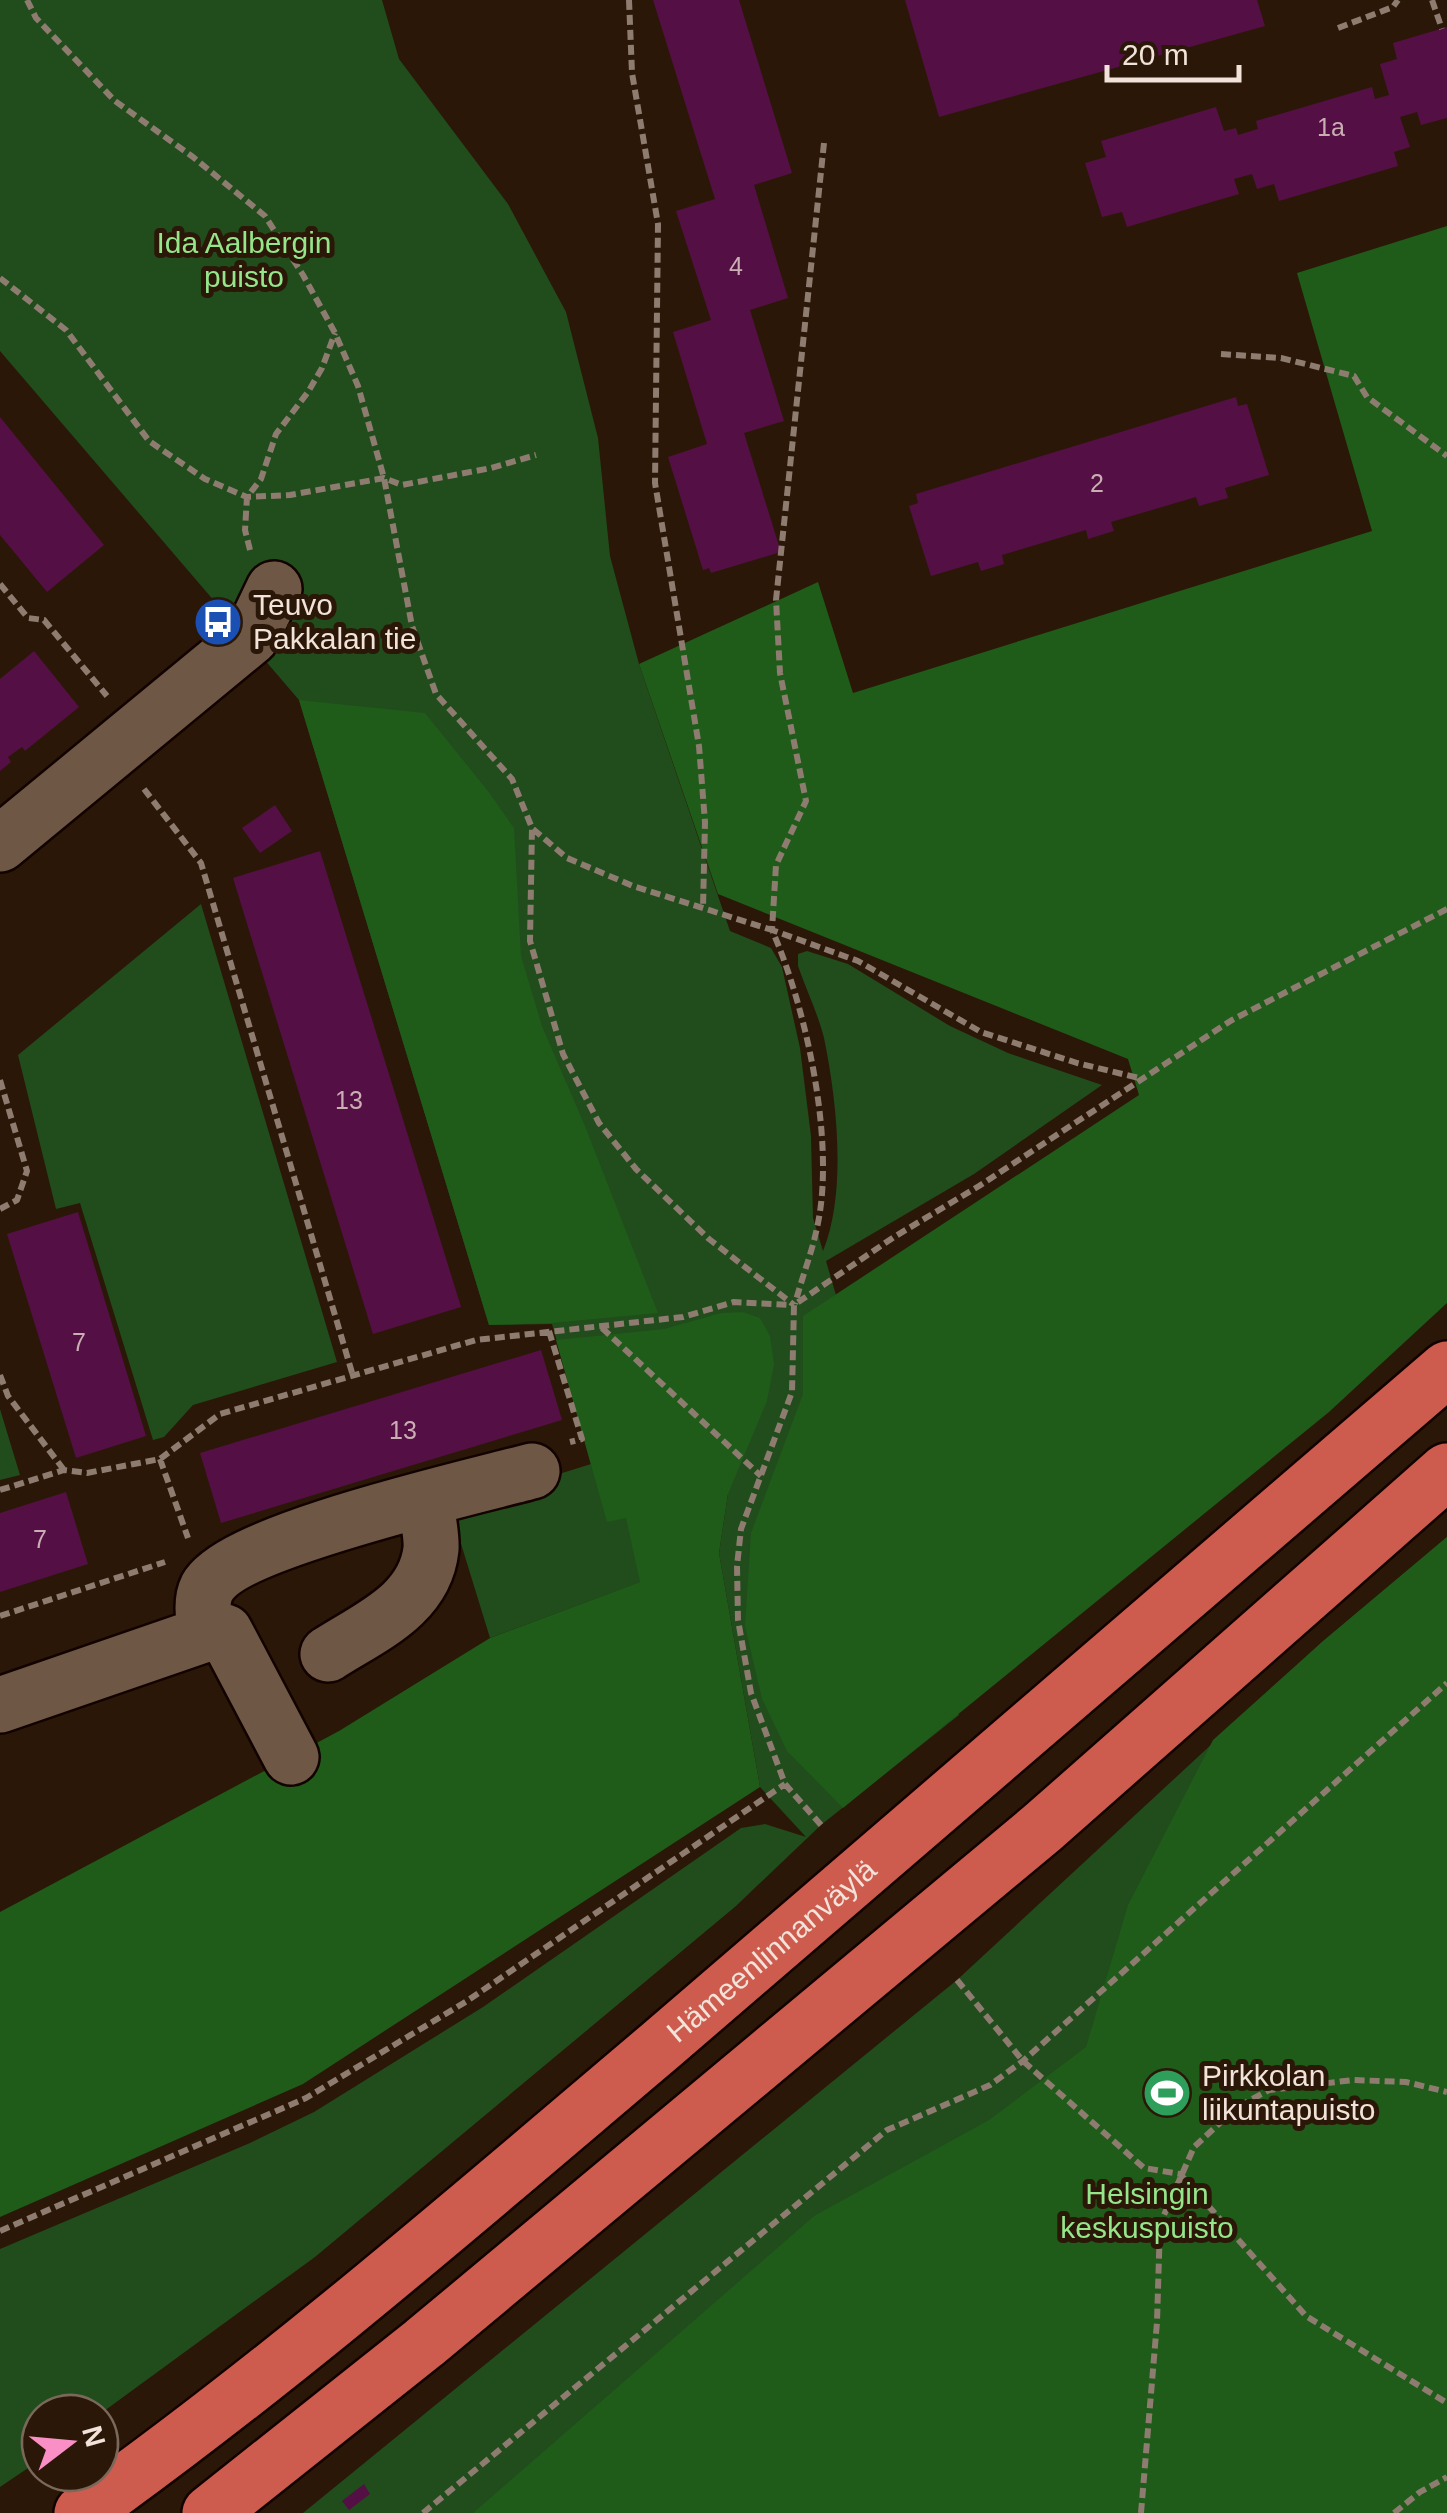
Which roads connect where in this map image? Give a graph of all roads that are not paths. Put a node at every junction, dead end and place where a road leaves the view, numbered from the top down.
1 (261, 567) road end
2 (0, 844) edge
3 (1447, 1369) edge
4 (1447, 1470) edge
5 (532, 1471) dead end
6 (426, 1501) junction
7 (202, 1592) junction
8 (328, 1654) dead end
9 (0, 1704) edge
10 (291, 1756) dead end
11 (82, 2513) edge
12 (210, 2513) edge

1 - 2 street
3 - 11 highway, Hämeenlinnanväylä
4 - 12 highway
5 - 6 street
6 - 7 street
6 - 8 street
7 - 9 street
7 - 10 street

